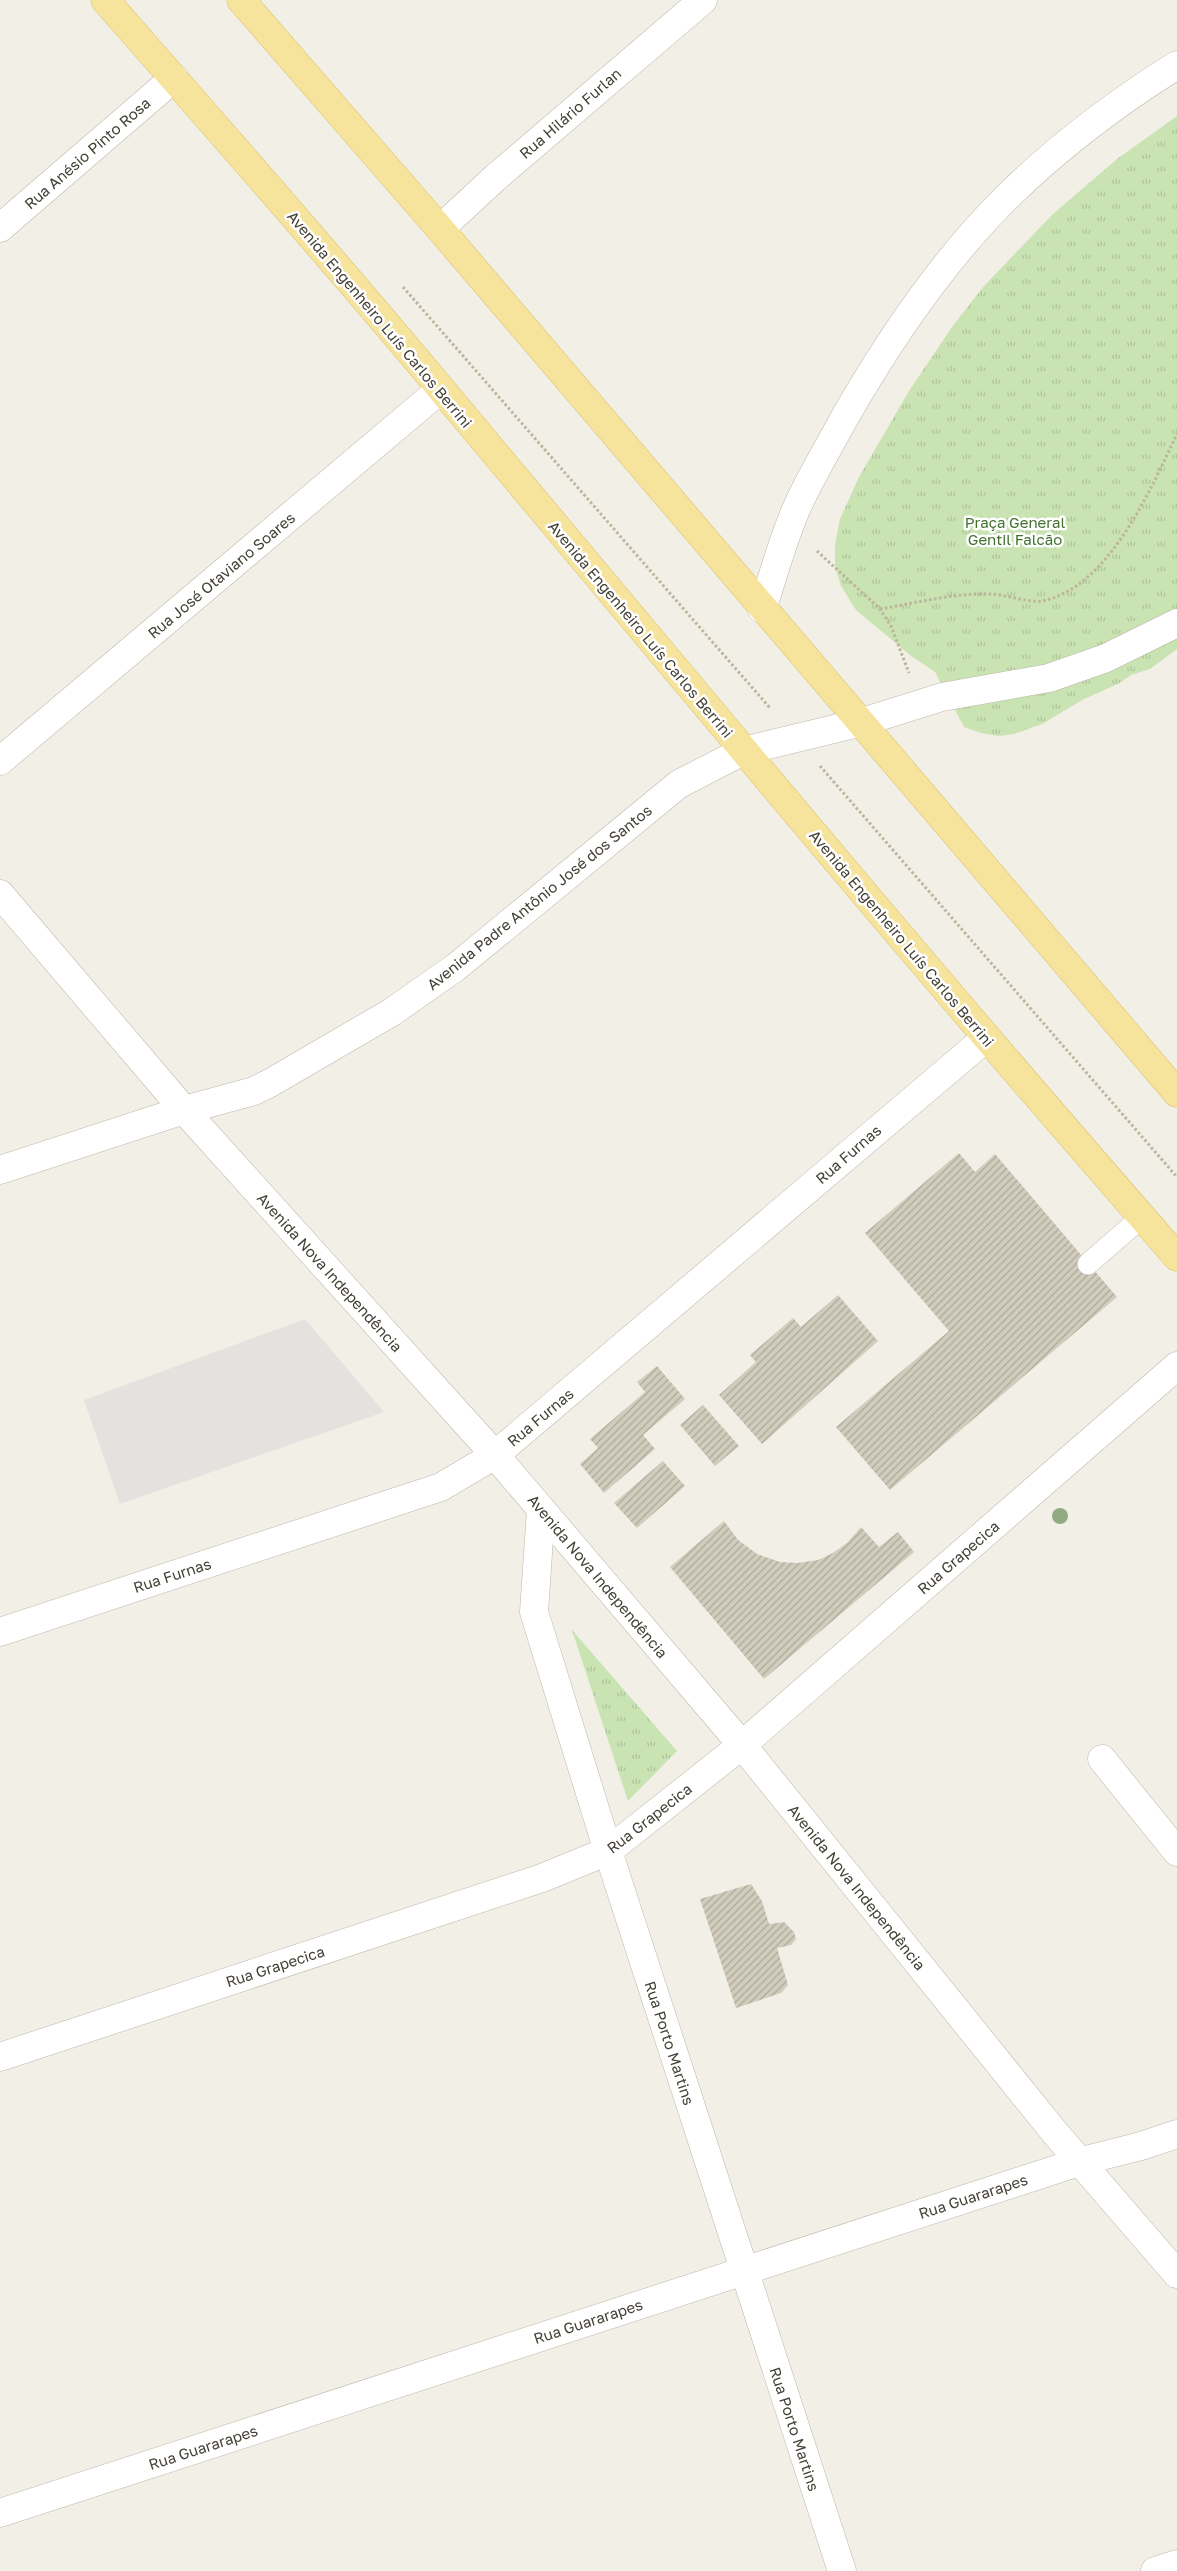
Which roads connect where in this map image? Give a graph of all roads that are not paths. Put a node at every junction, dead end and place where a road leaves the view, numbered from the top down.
1 (106, 0) edge
2 (240, 0) edge
3 (703, 0) edge
4 (1177, 65) edge
5 (174, 78) junction
6 (0, 228) edge
7 (440, 229) junction
8 (441, 389) junction
9 (762, 609) junction
10 (1177, 623) edge
11 (860, 723) junction
12 (743, 751) junction
13 (0, 761) edge
14 (0, 894) edge
15 (986, 1038) junction
16 (1177, 1093) edge
17 (184, 1110) junction
18 (0, 1170) edge
19 (1142, 1217) junction
20 (1177, 1257) edge
21 (1088, 1264) dead end
22 (1177, 1366) edge
23 (495, 1455) junction
24 (541, 1510) junction
25 (0, 1632) edge
26 (742, 1745) junction
27 (1102, 1759) dead end
28 (608, 1851) junction
29 (1177, 1852) edge
30 (0, 2057) edge
31 (1177, 2134) edge
32 (1082, 2161) junction
33 (744, 2270) junction
34 (1177, 2274) edge
35 (0, 2513) edge
36 (1177, 2564) edge
37 (842, 2571) edge
38 (1155, 2571) edge

1 - 5 main road, Avenida Engenheiro Luís Carlos Berrini
2 - 7 main road
3 - 7 street, Rua Hilário Furlan
4 - 9 street
5 - 6 street, Rua Anésio Pinto Rosa
5 - 8 main road, Avenida Engenheiro Luís Carlos Berrini
7 - 9 main road
8 - 12 main road, Avenida Engenheiro Luís Carlos Berrini
8 - 13 street, Rua José Otaviano Soares
9 - 11 main road
10 - 11 street
11 - 12 street
11 - 16 main road
12 - 15 main road, Avenida Engenheiro Luís Carlos Berrini
12 - 17 street, Avenida Padre Antônio José dos Santos
14 - 17 street, Avenida Nova Independência
15 - 19 main road, Avenida Engenheiro Luís Carlos Berrini
15 - 23 street, Rua Furnas
17 - 18 street, Avenida Padre Antônio José dos Santos
17 - 23 street, Avenida Nova Independência
19 - 20 main road, Avenida Engenheiro Luís Carlos Berrini
19 - 21 lane
22 - 26 street, Rua Grapecica
23 - 24 street, Avenida Nova Independência
23 - 25 street, Rua Furnas
24 - 26 street, Avenida Nova Independência
24 - 28 street, Rua Porto Martins
26 - 28 street, Rua Grapecica
26 - 32 street, Avenida Nova Independência
27 - 29 street
28 - 30 street, Rua Grapecica
28 - 33 street, Rua Porto Martins
31 - 32 street, Rua Guararapes
32 - 33 street, Rua Guararapes
32 - 34 street, Avenida Nova Independência
33 - 35 street, Rua Guararapes
33 - 37 street, Rua Porto Martins
36 - 38 street

